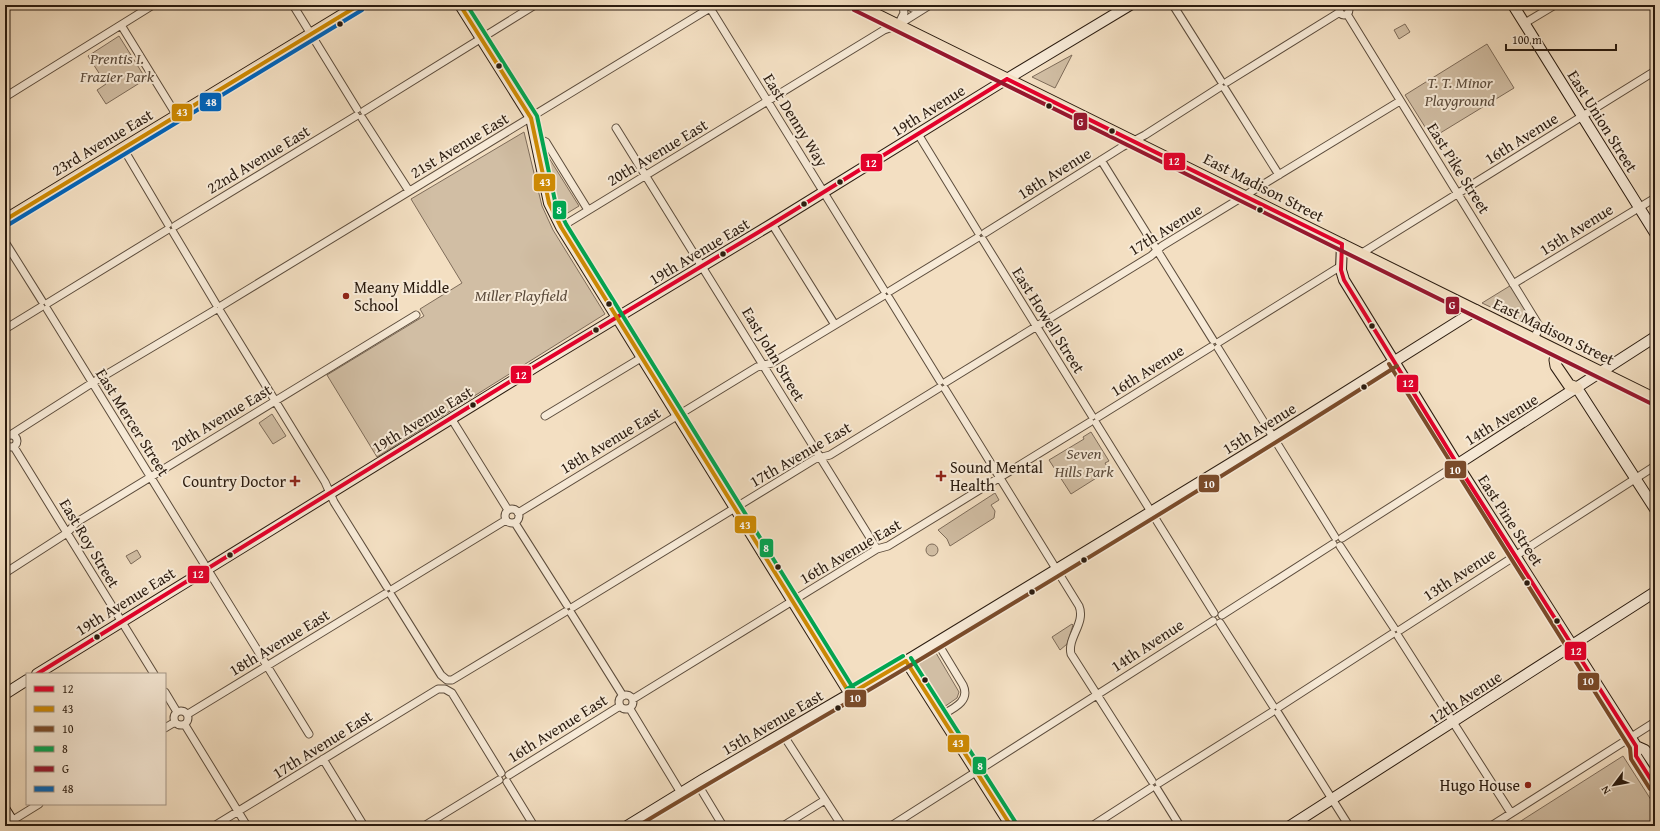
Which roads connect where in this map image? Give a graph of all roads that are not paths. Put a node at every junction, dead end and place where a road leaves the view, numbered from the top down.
1 (153, 5) edge
2 (294, 5) edge
3 (359, 5) edge
4 (460, 5) edge
5 (535, 5) edge
6 (858, 5) edge
7 (907, 5) edge
8 (1130, 5) edge
9 (1173, 5) edge
10 (1513, 5) edge
11 (1555, 5) edge
12 (710, 6) edge
13 (928, 6) edge
14 (1345, 8) edge
15 (909, 17) junction
16 (1525, 23) junction
17 (898, 24) junction
18 (122, 25) junction
19 (311, 34) junction
20 (480, 38) junction
21 (1655, 71) edge
22 (1007, 79) junction
23 (1223, 85) junction
24 (5, 97) edge
25 (767, 101) junction
26 (1400, 101) junction
27 (360, 113) junction
28 (177, 116) junction
29 (1583, 116) junction
30 (531, 118) junction
31 (616, 128) dead end
32 (918, 134) junction
33 (535, 137) junction
34 (1134, 140) junction
35 (123, 148) junction
36 (1101, 160) junction
37 (1279, 175) junction
38 (645, 176) junction
39 (409, 191) junction
40 (824, 192) junction
41 (1458, 194) junction
42 (1246, 196) junction
43 (1655, 198) edge
44 (1639, 208) junction
45 (588, 210) junction
46 (5, 220) edge
47 (772, 224) junction
48 (561, 227) junction
49 (171, 228) junction
50 (1655, 233) edge
51 (981, 236) junction
52 (5, 242) edge
53 (1342, 244) junction
54 (1157, 250) junction
55 (1362, 254) junction
56 (703, 266) junction
57 (1341, 266) junction
58 (1513, 284) junction
59 (886, 294) junction
60 (44, 305) junction
61 (218, 308) junction
62 (1476, 310) junction
63 (416, 316) dead end
64 (617, 317) junction
65 (835, 325) junction
66 (1036, 326) junction
67 (5, 330) edge
68 (1655, 337) edge
69 (1534, 339) junction
70 (1215, 344) junction
71 (1560, 352) junction
72 (641, 358) junction
73 (1394, 361) junction
74 (764, 365) junction
75 (1601, 372) junction
76 (92, 383) junction
77 (942, 385) junction
78 (1577, 388) junction
79 (1655, 398) edge
80 (276, 400) junction
81 (545, 416) dead end
82 (677, 416) junction
83 (451, 418) junction
84 (1094, 419) junction
85 (8, 434) edge
86 (1274, 437) junction
87 (9, 447) edge
88 (820, 458) junction
89 (1458, 464) junction
90 (1655, 466) edge
91 (150, 477) junction
92 (999, 477) junction
93 (1636, 479) junction
94 (330, 492) junction
95 (734, 508) junction
96 (1655, 509) edge
97 (508, 510) junction
98 (518, 512) junction
99 (1151, 512) junction
100 (506, 520) junction
101 (515, 523) junction
102 (67, 533) junction
103 (1338, 541) junction
104 (877, 549) junction
105 (1515, 554) junction
106 (206, 569) junction
107 (1056, 569) junction
108 (5, 573) edge
109 (389, 591) junction
110 (1655, 592) edge
111 (792, 601) junction
112 (569, 609) junction
113 (1222, 615) junction
114 (1214, 617) junction
115 (122, 621) junction
116 (1220, 623) junction
117 (1396, 632) junction
118 (937, 642) junction
119 (1573, 645) junction
120 (906, 661) junction
121 (266, 666) junction
122 (39, 673) edge
123 (153, 673) edge
124 (26, 681) edge
125 (5, 694) edge
126 (166, 694) edge
127 (850, 694) junction
128 (1097, 695) junction
129 (623, 696) junction
130 (633, 699) junction
131 (620, 706) junction
132 (630, 709) junction
133 (1276, 709) junction
134 (177, 712) junction
135 (188, 714) junction
136 (940, 716) junction
137 (175, 722) junction
138 (1453, 722) junction
139 (1655, 722) edge
140 (185, 725) junction
141 (166, 727) edge
142 (782, 733) junction
143 (309, 734) dead end
144 (1633, 742) junction
145 (323, 759) junction
146 (1655, 765) edge
147 (976, 772) junction
148 (504, 777) junction
149 (697, 783) junction
150 (1155, 785) junction
151 (1655, 786) edge
152 (681, 793) junction
153 (1332, 799) junction
154 (825, 800) junction
155 (38, 805) edge
156 (5, 810) edge
157 (238, 812) junction
158 (1511, 813) junction
159 (10, 824) edge
160 (214, 826) edge
161 (247, 826) edge
162 (364, 826) edge
163 (424, 826) edge
164 (534, 826) edge
165 (627, 826) edge
166 (723, 826) edge
167 (783, 826) edge
168 (842, 826) edge
169 (891, 826) edge
170 (1011, 826) edge
171 (1092, 826) edge
172 (1180, 826) edge
173 (1290, 826) edge
174 (1349, 826) edge
175 (1491, 826) edge

1 - 18 street
2 - 19 street
3 - 19 main road, 23rd Avenue East
4 - 20 street
5 - 20 street, 22nd Avenue East
6 - 17 main road, East Madison Street
7 - 13 street
7 - 15 street
7 - 17 street
8 - 22 street, 19th Avenue
9 - 23 street
10 - 16 street, East Union Street
11 - 16 street
12 - 25 street, East Denny Way
12 - 30 street, 21st Avenue East
13 - 15 street, 20th Avenue East
14 - 23 street, 18th Avenue
14 - 26 street, East Pike Street
15 - 17 street, 20th Avenue East
16 - 29 street, East Union Street
17 - 22 main road, East Madison Street
17 - 25 street, 20th Avenue East
18 - 24 street
18 - 28 street
19 - 27 street
19 - 28 main road, 23rd Avenue East
20 - 27 street, 22nd Avenue East
20 - 30 street
21 - 29 street, 16th Avenue
22 - 32 street, 19th Avenue
22 - 34 main road, East Madison Street
23 - 34 street, 18th Avenue
23 - 37 street
25 - 38 street, 20th Avenue East
25 - 40 street, East Denny Way
26 - 37 street, 17th Avenue
26 - 41 street, East Pike Street
27 - 39 street
27 - 49 street, 22nd Avenue East
28 - 35 main road, 23rd Avenue East
29 - 41 street, 16th Avenue
29 - 44 street, East Union Street
30 - 33 street
30 - 39 street, 21st Avenue East
31 - 38 street, East John Street
32 - 40 street, 19th Avenue
32 - 51 street, East Howell Street
33 - 45 street
33 - 48 street
34 - 36 street, 18th Avenue
34 - 42 main road, East Madison Street
35 - 46 main road, 23rd Avenue East
35 - 49 street
36 - 51 street, 18th Avenue
36 - 54 street
37 - 42 street, 17th Avenue
38 - 45 street, 20th Avenue East
38 - 56 street, East John Street
39 - 61 street, 21st Avenue East
40 - 47 street, 19th Avenue East
40 - 59 street, East Denny Way
41 - 55 street, 16th Avenue
41 - 58 street, East Pike Street
42 - 53 main road, East Madison Street
42 - 54 street, 17th Avenue
43 - 44 street, 15th Avenue
44 - 50 street, East Union Street
44 - 58 street, 15th Avenue
45 - 48 street, 20th Avenue East
47 - 56 street, 19th Avenue East
47 - 65 street
48 - 64 street
49 - 60 street, 22nd Avenue East
49 - 61 street
51 - 59 street, 18th Avenue
51 - 66 street, East Howell Street
52 - 60 street, East Mercer Street
53 - 55 main road, East Madison Street
53 - 57 street, East Pine Street
54 - 66 street, 17th Avenue
54 - 70 street
55 - 62 main road, East Madison Street
56 - 64 street, 19th Avenue East
56 - 74 street, East John Street
57 - 70 street, 16th Avenue
57 - 73 street, East Pine Street
58 - 69 street, East Pike Street
59 - 65 street, 18th Avenue East
59 - 77 street, East Denny Way
60 - 67 street, 22nd Avenue East
60 - 76 street, East Mercer Street
61 - 76 street, 21st Avenue East
61 - 80 street
62 - 69 main road, East Madison Street
62 - 73 street, 15th Avenue
63 - 80 street, 20th Avenue East
64 - 72 street
64 - 83 street, 19th Avenue East
65 - 74 street, 18th Avenue East
66 - 77 street, 17th Avenue
66 - 84 street, East Howell Street
68 - 75 street, 14th Avenue
69 - 71 main road, East Madison Street
70 - 84 street, 16th Avenue
70 - 86 street
71 - 75 main road, East Madison Street
71 - 78 main road
72 - 81 street
72 - 82 street
73 - 86 street, 15th Avenue
73 - 89 street, East Pine Street
74 - 82 street, 18th Avenue East
74 - 88 street, East John Street
75 - 78 street, 14th Avenue
75 - 79 main road, East Madison Street
76 - 85 street, 21st Avenue East
76 - 91 street, East Mercer Street
77 - 88 street, 17th Avenue East
77 - 92 street, East Denny Way
78 - 89 street, 14th Avenue
78 - 93 street
80 - 91 street, 20th Avenue East
80 - 94 street
82 - 95 street
82 - 98 street, 18th Avenue East
83 - 94 street, 19th Avenue East
83 - 97 street
84 - 92 street, 16th Avenue
84 - 99 street, East Howell Street
85 - 87 street
86 - 99 street, 15th Avenue
86 - 103 street
87 - 102 street, East Roy Street
88 - 95 street, 17th Avenue East
88 - 104 street, East John Street
89 - 103 street, 14th Avenue
89 - 105 street, East Pine Street
90 - 93 street, 13th Avenue
91 - 102 street, 20th Avenue East
91 - 106 street, East Mercer Street
92 - 104 street, 16th Avenue East
92 - 107 street, East Denny Way
93 - 96 street
93 - 105 street, 13th Avenue
94 - 106 street, 19th Avenue East
94 - 109 street
95 - 111 street
95 - 112 street, 17th Avenue East
97 - 98 street
97 - 100 street
98 - 101 street
99 - 107 street, 15th Avenue
99 - 114 street, East Howell Street
100 - 101 street
100 - 109 street, 18th Avenue East
101 - 112 street
102 - 108 street, 20th Avenue East
102 - 115 street, East Roy Street
103 - 113 street, 14th Avenue
103 - 117 street
104 - 111 street, 16th Avenue East
105 - 117 street, 13th Avenue
105 - 119 street, East Pine Street
106 - 115 street, 19th Avenue East
106 - 121 street, East Mercer Street
107 - 118 street, 15th Avenue East
107 - 128 street, East Denny Way
109 - 112 street, 17th Avenue East
109 - 121 street, 18th Avenue East
110 - 119 street, 12th Avenue
111 - 127 street
111 - 130 street, 16th Avenue East
112 - 129 street
113 - 114 street
113 - 116 street
114 - 116 street
114 - 128 street, 14th Avenue
115 - 122 street, 19th Avenue East
115 - 123 street, East Roy Street
116 - 133 street
117 - 133 street, 13th Avenue
117 - 138 street
118 - 120 street, 15th Avenue East
118 - 136 street
119 - 138 street, 12th Avenue
119 - 144 street, East Pine Street
120 - 127 street, 15th Avenue East
120 - 136 street
121 - 135 street, 18th Avenue East
121 - 143 street, East Mercer Street
124 - 125 street
126 - 134 street
127 - 142 street, 15th Avenue East
128 - 147 street, 14th Avenue
128 - 150 street, East Denny Way
129 - 130 street
129 - 131 street
130 - 132 street
131 - 132 street
131 - 148 street, 16th Avenue East
132 - 152 street
133 - 150 street, 13th Avenue
133 - 153 street
134 - 135 street
134 - 137 street
135 - 140 street
136 - 147 street
137 - 140 street
137 - 141 street
138 - 153 street, 12th Avenue
138 - 158 street
139 - 144 street
140 - 157 street
142 - 149 street, 15th Avenue East
142 - 154 street
144 - 146 street, East Pine Street
144 - 151 street, East Pine Street
144 - 158 street
145 - 148 street, 17th Avenue East
145 - 157 street, 17th Avenue East
145 - 162 street
147 - 169 street, 14th Avenue
147 - 170 street
148 - 163 street, 16th Avenue East
148 - 164 street
149 - 152 street, 15th Avenue East
149 - 166 street
150 - 171 street, 13th Avenue
150 - 172 street, East Denny Way
152 - 165 street, 15th Avenue East
153 - 173 street, 12th Avenue
153 - 174 street
154 - 167 street
154 - 168 street
155 - 159 street
156 - 159 street
157 - 160 street, 17th Avenue East
157 - 161 street
158 - 175 street

